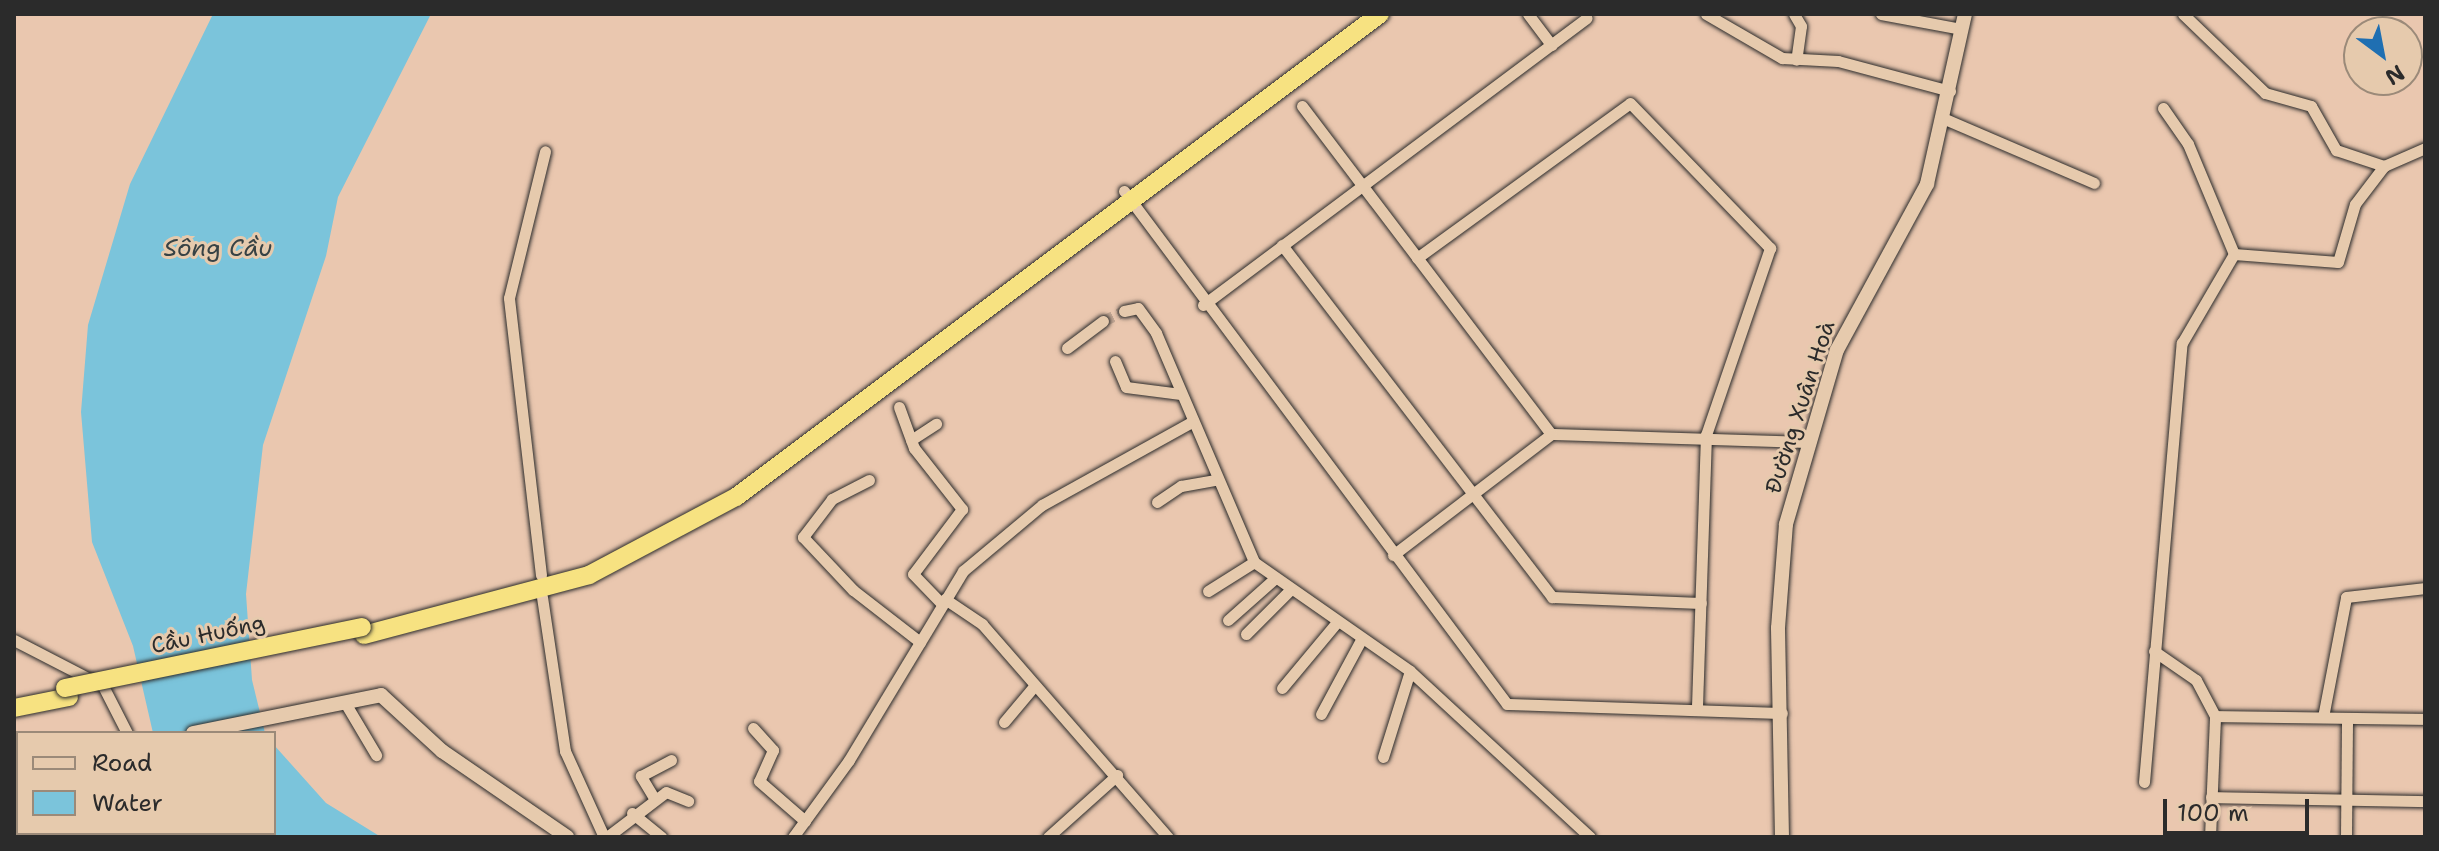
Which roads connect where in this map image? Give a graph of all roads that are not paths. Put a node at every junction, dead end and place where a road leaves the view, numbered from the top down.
1 (1363, 14) edge
2 (1380, 14) edge
3 (1528, 14) edge
4 (1706, 14) edge
5 (1794, 14) edge
6 (1881, 14) edge
7 (1965, 14) edge
8 (2186, 15) edge
9 (1587, 18) dead end
10 (1961, 29) junction
11 (1551, 45) junction
12 (1796, 60) junction
13 (1950, 91) junction
14 (1302, 106) dead end
15 (2163, 108) dead end
16 (1945, 119) junction
17 (2425, 148) edge
18 (545, 151) dead end
19 (2384, 166) junction
20 (2094, 183) dead end
21 (1362, 186) junction
22 (1127, 196) junction
23 (1282, 245) junction
24 (2234, 254) junction
25 (1417, 258) junction
26 (1203, 305) junction
27 (1124, 311) dead end
28 (1103, 321) tunnel mouth
29 (1067, 348) dead end
30 (1115, 361) dead end
31 (1181, 394) junction
32 (899, 407) dead end
33 (1192, 422) junction
34 (936, 424) dead end
35 (1551, 434) junction
36 (1706, 435) junction
37 (911, 440) junction
38 (1810, 442) junction
39 (869, 480) dead end
40 (1215, 480) junction
41 (1473, 495) junction
42 (1157, 502) dead end
43 (1393, 555) junction
44 (1254, 562) junction
45 (541, 575) dead end
46 (1273, 580) junction
47 (2425, 588) edge
48 (1208, 591) dead end
49 (1289, 591) junction
50 (542, 597) dead end
51 (944, 602) junction
52 (1701, 603) junction
53 (1228, 620) dead end
54 (1337, 622) junction
55 (1246, 634) dead end
56 (1362, 638) junction
57 (14, 640) edge
58 (920, 642) junction
59 (2154, 651) junction
60 (1410, 671) junction
61 (1035, 685) junction
62 (1282, 688) dead end
63 (67, 692) junction
64 (14, 698) edge
65 (344, 701) junction
66 (14, 708) edge
67 (1697, 710) junction
68 (1782, 713) junction
69 (1321, 714) dead end
70 (2215, 716) junction
71 (2323, 717) junction
72 (2347, 718) junction
73 (2425, 719) edge
74 (1004, 722) dead end
75 (753, 728) dead end
76 (126, 731) edge
77 (202, 731) edge
78 (376, 755) dead end
79 (1383, 757) dead end
80 (671, 760) dead end
81 (1117, 775) junction
82 (2144, 782) dead end
83 (2211, 797) junction
84 (654, 798) junction
85 (2348, 799) junction
86 (688, 801) dead end
87 (2425, 801) edge
88 (632, 813) junction
89 (805, 821) junction
90 (567, 837) edge
91 (605, 837) edge
92 (662, 837) edge
93 (793, 837) edge
94 (1048, 837) edge
95 (1168, 837) edge
96 (1590, 837) edge
97 (1782, 837) edge
98 (2210, 837) edge
99 (2346, 837) edge

1 - 22 highway
2 - 22 highway
3 - 11 street
4 - 12 street
5 - 12 street
6 - 10 street
7 - 10 street, Đường Xuân Hoà
8 - 19 street
9 - 11 street
10 - 13 street, Đường Xuân Hoà
11 - 21 street
12 - 13 street
13 - 16 street, Đường Xuân Hoà
14 - 21 street
15 - 24 street
16 - 20 street
16 - 38 street, Đường Xuân Hoà
17 - 19 street
18 - 45 street
19 - 24 street
21 - 23 street
21 - 25 street
22 - 26 street
22 - 63 highway, Cầu Huống, bridge
23 - 26 street
23 - 41 street
24 - 59 street
25 - 35 street
25 - 36 street
26 - 43 street
27 - 31 street
28 - 29 street
30 - 31 street
31 - 33 street
32 - 37 street
33 - 40 street
33 - 51 street
34 - 37 street
35 - 36 street
35 - 41 street
36 - 38 street
36 - 52 street
37 - 51 street
38 - 68 street, Đường Xuân Hoà
39 - 58 street
40 - 42 street
40 - 44 street
41 - 43 street
41 - 52 street
43 - 67 street
44 - 46 street
44 - 48 street
46 - 49 street
46 - 53 street
47 - 71 street
49 - 54 street
49 - 55 street
50 - 91 street
51 - 58 street
51 - 61 street
52 - 67 street
54 - 56 street
54 - 62 street
56 - 60 street
56 - 69 street
57 - 76 street
58 - 89 street
59 - 70 street
59 - 82 street
60 - 79 street
60 - 96 street
61 - 74 street
61 - 81 street
63 - 64 highway
63 - 66 highway
65 - 77 street
65 - 78 street
65 - 90 street
67 - 68 street
68 - 97 street, Đường Xuân Hoà
70 - 71 street
70 - 83 street
71 - 72 street
72 - 73 street
72 - 85 street
75 - 89 street
80 - 84 street
81 - 94 street
81 - 95 street
83 - 85 street
83 - 98 street
84 - 86 street
84 - 88 street
85 - 87 street
85 - 99 street
88 - 91 street
88 - 92 street
89 - 93 street

